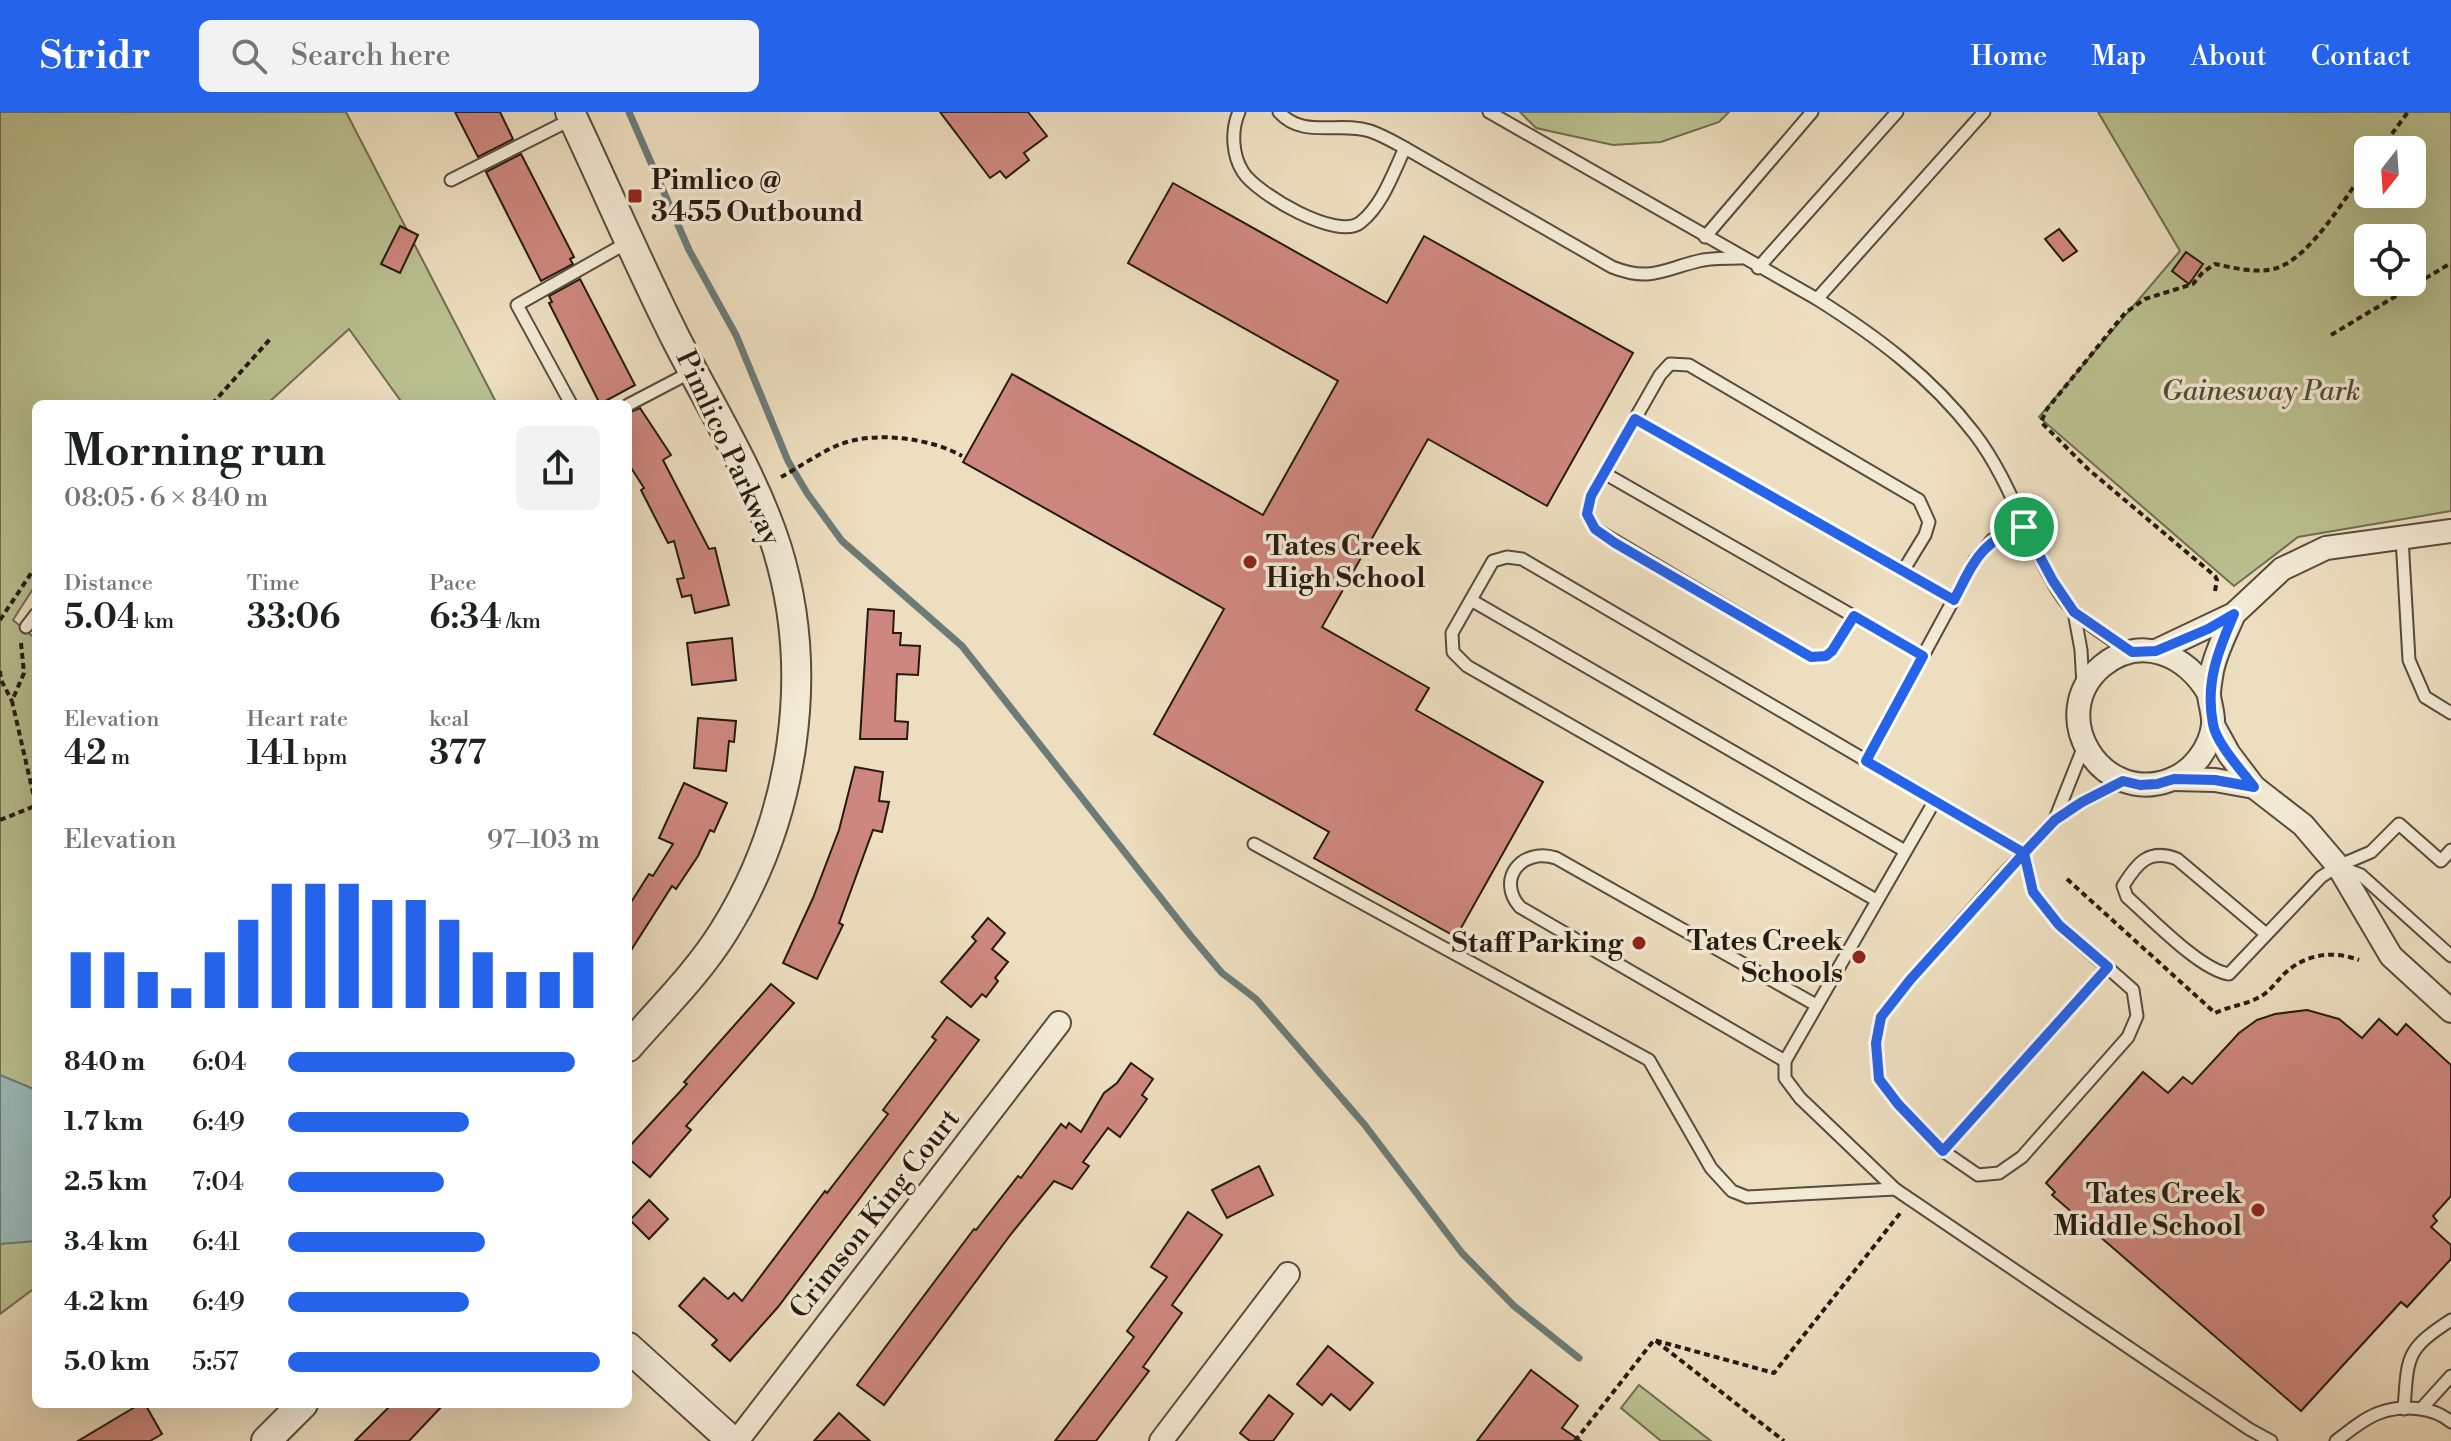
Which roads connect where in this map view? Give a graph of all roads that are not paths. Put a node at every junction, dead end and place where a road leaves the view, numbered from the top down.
1 (1239, 112) edge
2 (1279, 112) edge
3 (1489, 112) edge
4 (1812, 112) edge
5 (1897, 112) edge
6 (1984, 112) edge
7 (571, 116) edge
8 (1405, 148) junction
9 (451, 180) dead end
10 (1705, 237) junction
11 (630, 241) junction
12 (1741, 258) junction
13 (1758, 268) junction
14 (1817, 299) junction
15 (694, 371) junction
16 (569, 400) edge
17 (632, 403) edge
18 (1635, 419) junction
19 (1604, 473) junction
20 (2024, 527) junction
21 (2451, 531) edge
22 (2402, 538) junction
23 (1903, 571) junction
24 (1471, 600) junction
25 (1954, 600) junction
26 (2074, 612) junction
27 (2234, 614) junction
28 (1854, 616) junction
29 (32, 619) edge
30 (26, 627) road end
31 (2156, 651) junction
32 (2132, 652) junction
33 (1923, 656) junction
34 (2083, 691) junction
35 (2209, 694) junction
36 (2451, 713) edge
37 (2213, 725) junction
38 (2084, 746) junction
39 (1866, 761) junction
40 (2174, 779) junction
41 (2123, 781) junction
42 (2254, 787) junction
43 (1934, 802) junction
44 (2055, 820) junction
45 (1254, 844) dead end
46 (2451, 850) edge
47 (1905, 851) junction
48 (2024, 853) junction
49 (2338, 866) junction
50 (1876, 900) junction
51 (2266, 934) junction
52 (2451, 956) edge
53 (2108, 967) junction
54 (1816, 1005) junction
55 (2451, 1011) edge
56 (1059, 1023) dead end
57 (632, 1043) edge
58 (1785, 1061) junction
59 (1943, 1151) junction
60 (1895, 1189) junction
61 (1288, 1274) dead end
62 (2451, 1320) edge
63 (632, 1351) edge
64 (2451, 1376) edge
65 (299, 1408) edge
66 (2422, 1408) junction
67 (2404, 1409) junction
68 (2451, 1422) edge
69 (266, 1441) edge
70 (735, 1441) edge
71 (1161, 1441) edge
72 (2271, 1441) edge
73 (2336, 1441) edge

1 - 8 lane
2 - 8 lane
3 - 10 lane
4 - 10 lane
5 - 13 lane
6 - 14 lane
7 - 9 lane
7 - 11 street, Pimlico Parkway
8 - 12 lane
10 - 12 lane
11 - 15 street, Pimlico Parkway
11 - 16 lane
12 - 13 lane
13 - 14 lane
14 - 20 lane
15 - 17 lane
15 - 57 street, Pimlico Parkway
18 - 19 lane
18 - 23 lane
18 - 23 lane
19 - 28 lane
19 - 28 lane
20 - 25 lane
20 - 26 lane
21 - 22 street
22 - 27 street
22 - 36 lane
23 - 25 lane
24 - 39 lane
24 - 47 lane
24 - 50 lane
25 - 33 lane
26 - 32 lane
26 - 34 lane
27 - 31 street
27 - 35 street
28 - 33 lane
29 - 30 lane
31 - 32 street
31 - 35 street
32 - 34 street
33 - 39 lane
34 - 38 street
35 - 37 street
37 - 40 street
37 - 42 street
38 - 41 street
38 - 44 lane
39 - 43 lane
40 - 41 street
40 - 42 street
41 - 44 lane
42 - 49 street
43 - 47 lane
43 - 48 lane
44 - 48 lane
45 - 60 lane
46 - 49 lane
47 - 50 lane
48 - 53 lane
48 - 59 lane
49 - 51 lane
49 - 52 lane
49 - 55 street
50 - 54 lane
51 - 51 lane
53 - 59 lane
53 - 59 lane
54 - 58 lane
54 - 58 lane
56 - 70 street, Crimson King Court
58 - 60 lane
60 - 72 lane
61 - 71 street
62 - 67 lane
63 - 70 street
64 - 66 lane
65 - 69 street
66 - 67 lane
66 - 68 lane
67 - 73 lane

